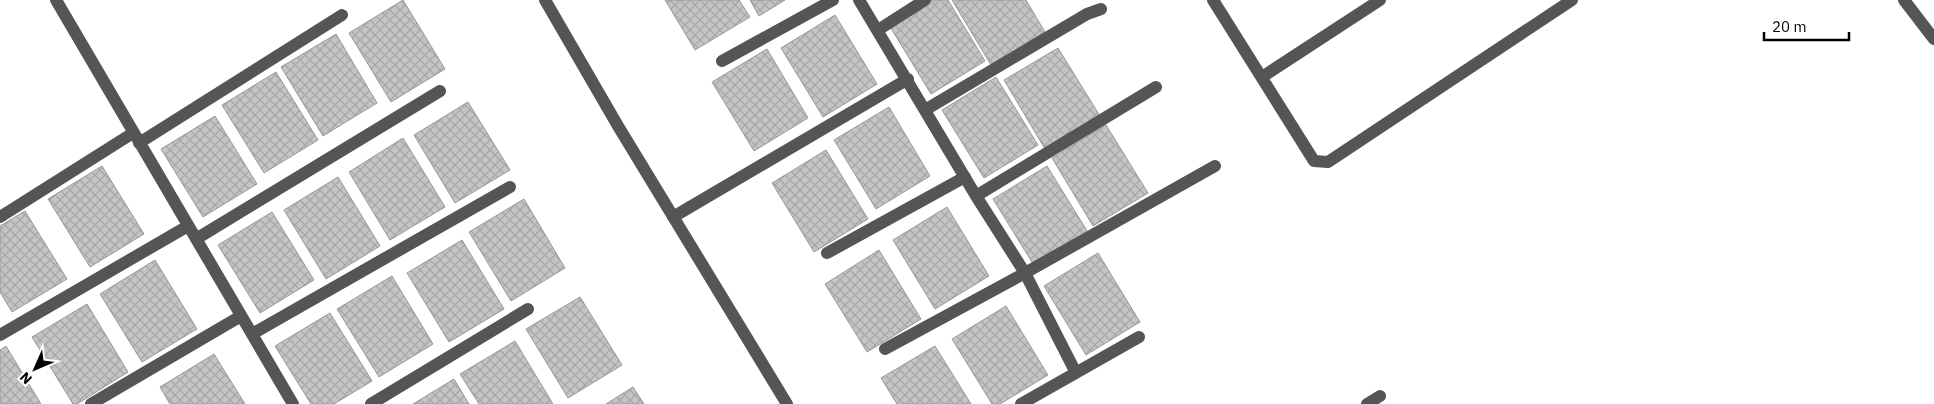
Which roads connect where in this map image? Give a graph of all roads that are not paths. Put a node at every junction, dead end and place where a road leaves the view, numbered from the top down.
1 (56, 0) edge
2 (545, 0) edge
3 (833, 0) edge
4 (859, 0) edge
5 (925, 0) edge
6 (1213, 0) edge
7 (1380, 0) edge
8 (1572, 0) edge
9 (1904, 0) edge
10 (1101, 9) dead end
11 (342, 15) dead end
12 (878, 30) junction
13 (1934, 39) edge
14 (722, 61) dead end
15 (1262, 77) junction
16 (908, 79) junction
17 (1156, 87) dead end
18 (440, 91) dead end
19 (925, 110) junction
20 (136, 138) junction
21 (1215, 166) dead end
22 (965, 177) junction
23 (510, 187) dead end
24 (976, 196) junction
25 (674, 216) junction
26 (0, 217) edge
27 (188, 226) junction
28 (196, 239) junction
29 (827, 253) dead end
30 (1026, 273) junction
31 (528, 310) dead end
32 (241, 316) junction
33 (252, 334) junction
34 (0, 335) edge
35 (1139, 337) dead end
36 (885, 349) dead end
37 (1076, 373) junction
38 (1380, 396) dead end
39 (91, 404) edge
40 (293, 404) edge
41 (371, 404) edge
42 (787, 404) edge
43 (1021, 404) edge
44 (1367, 404) edge

1 - 20 street
2 - 25 street
3 - 14 street
4 - 12 street
5 - 12 street
6 - 15 street
7 - 15 street
8 - 15 street
9 - 13 street
10 - 19 street
11 - 20 street
12 - 16 street
16 - 19 street
16 - 25 street
17 - 24 street
18 - 28 street
19 - 22 street
20 - 26 street
20 - 27 street
21 - 30 street
22 - 24 street
22 - 29 street
23 - 33 street
24 - 30 street
25 - 42 street
27 - 28 street
27 - 34 street
28 - 32 street
30 - 36 street
30 - 37 street
31 - 41 street
32 - 33 street
32 - 39 street
33 - 40 street
35 - 37 street
37 - 43 street
38 - 44 street

